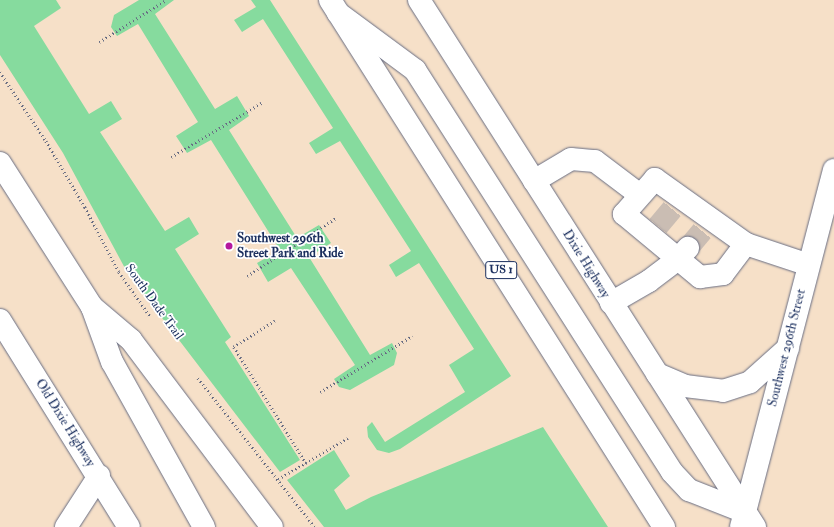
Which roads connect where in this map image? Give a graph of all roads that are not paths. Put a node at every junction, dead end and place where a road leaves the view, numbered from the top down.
1 (419, 0) edge
2 (334, 7) edge
3 (0, 163) edge
4 (834, 170) edge
5 (534, 181) junction
6 (640, 195) junction
7 (746, 244) junction
8 (683, 254) junction
9 (809, 265) junction
10 (611, 303) junction
11 (92, 307) junction
12 (0, 320) edge
13 (788, 348) junction
14 (657, 374) junction
15 (99, 476) junction
16 (747, 522) edge
17 (66, 527) edge
18 (129, 527) edge
19 (204, 527) edge
20 (272, 527) edge
21 (664, 527) edge

1 - 5 main road, Dixie Highway
2 - 16 main road
2 - 21 main road, US 1
3 - 11 main road
4 - 9 main road, Southwest 296th Street
5 - 6 main road
5 - 10 main road, Dixie Highway
6 - 7 main road
6 - 8 main road
7 - 8 main road
7 - 9 main road
8 - 10 main road
9 - 13 main road, Southwest 296th Street
10 - 14 main road, Dixie Highway
11 - 19 main road
11 - 20 main road
12 - 15 main road, Old Dixie Highway
13 - 14 main road
13 - 16 main road, Southwest 296th Street
14 - 16 main road, Dixie Highway
15 - 17 main road
15 - 18 main road, Old Dixie Highway

